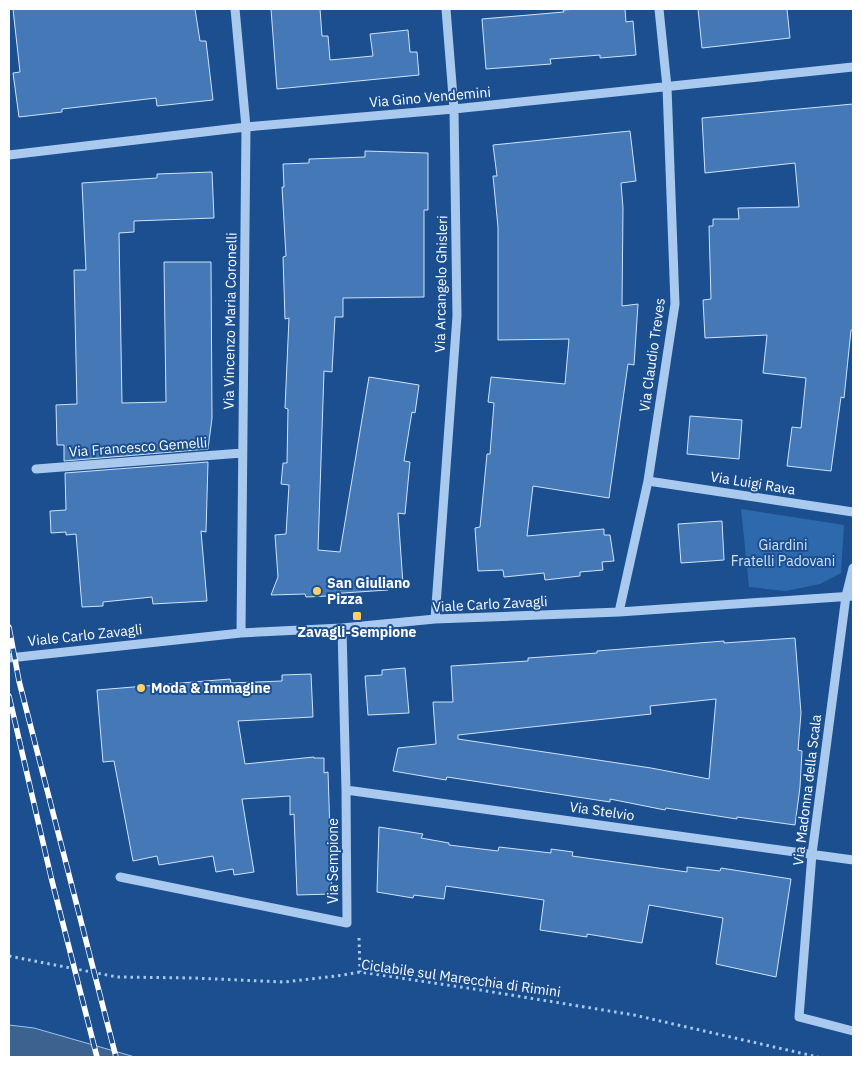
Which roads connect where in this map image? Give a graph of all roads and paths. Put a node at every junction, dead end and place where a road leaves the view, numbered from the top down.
1 (235, 9) edge
2 (446, 9) edge
3 (659, 9) edge
4 (853, 67) edge
5 (667, 87) junction
6 (454, 109) junction
7 (246, 127) junction
8 (9, 155) edge
9 (242, 453) junction
10 (36, 469) dead end
11 (648, 481) junction
12 (853, 512) edge
13 (853, 568) edge
14 (850, 596) edge
15 (619, 612) junction
16 (436, 620) junction
17 (342, 628) junction
18 (241, 633) junction
19 (9, 658) edge
20 (346, 790) junction
21 (812, 854) junction
22 (853, 860) edge
23 (120, 877) dead end
24 (359, 935) dead end
25 (9, 956) edge
26 (360, 972) junction
27 (853, 1031) edge
28 (818, 1057) edge

1 - 7 street, Via Vincenzo Maria Coronelli
2 - 6 street, Via Arcangelo Ghisleri
3 - 5 street, Via Claudio Treves
4 - 5 street, Via Gino Vendemini
5 - 6 street, Via Gino Vendemini
5 - 11 street, Via Claudio Treves
6 - 7 street, Via Gino Vendemini
6 - 16 street, Via Arcangelo Ghisleri
7 - 8 street, Via Gino Vendemini
7 - 9 street, Via Vincenzo Maria Coronelli
9 - 10 street, Via Francesco Gemelli
9 - 18 street, Via Vincenzo Maria Coronelli
11 - 12 street, Via Luigi Rava
11 - 15 street, Via Claudio Treves
13 - 14 street, Via Madonna della Scala
14 - 15 street, Viale Carlo Zavagli
14 - 21 street, Via Madonna della Scala
15 - 16 street, Viale Carlo Zavagli
16 - 17 street, Viale Carlo Zavagli
17 - 18 street, Viale Carlo Zavagli
17 - 20 street, Via Sempione
18 - 19 street, Viale Carlo Zavagli
20 - 21 street, Via Stelvio
20 - 23 street, Via Sempione
21 - 22 street, Via Stelvio
21 - 27 street, Via Madonna della Scala
24 - 26 path
25 - 26 path, Ciclabile sul Marecchia di Rimini
26 - 28 path, Ciclabile sul Marecchia di Rimini

